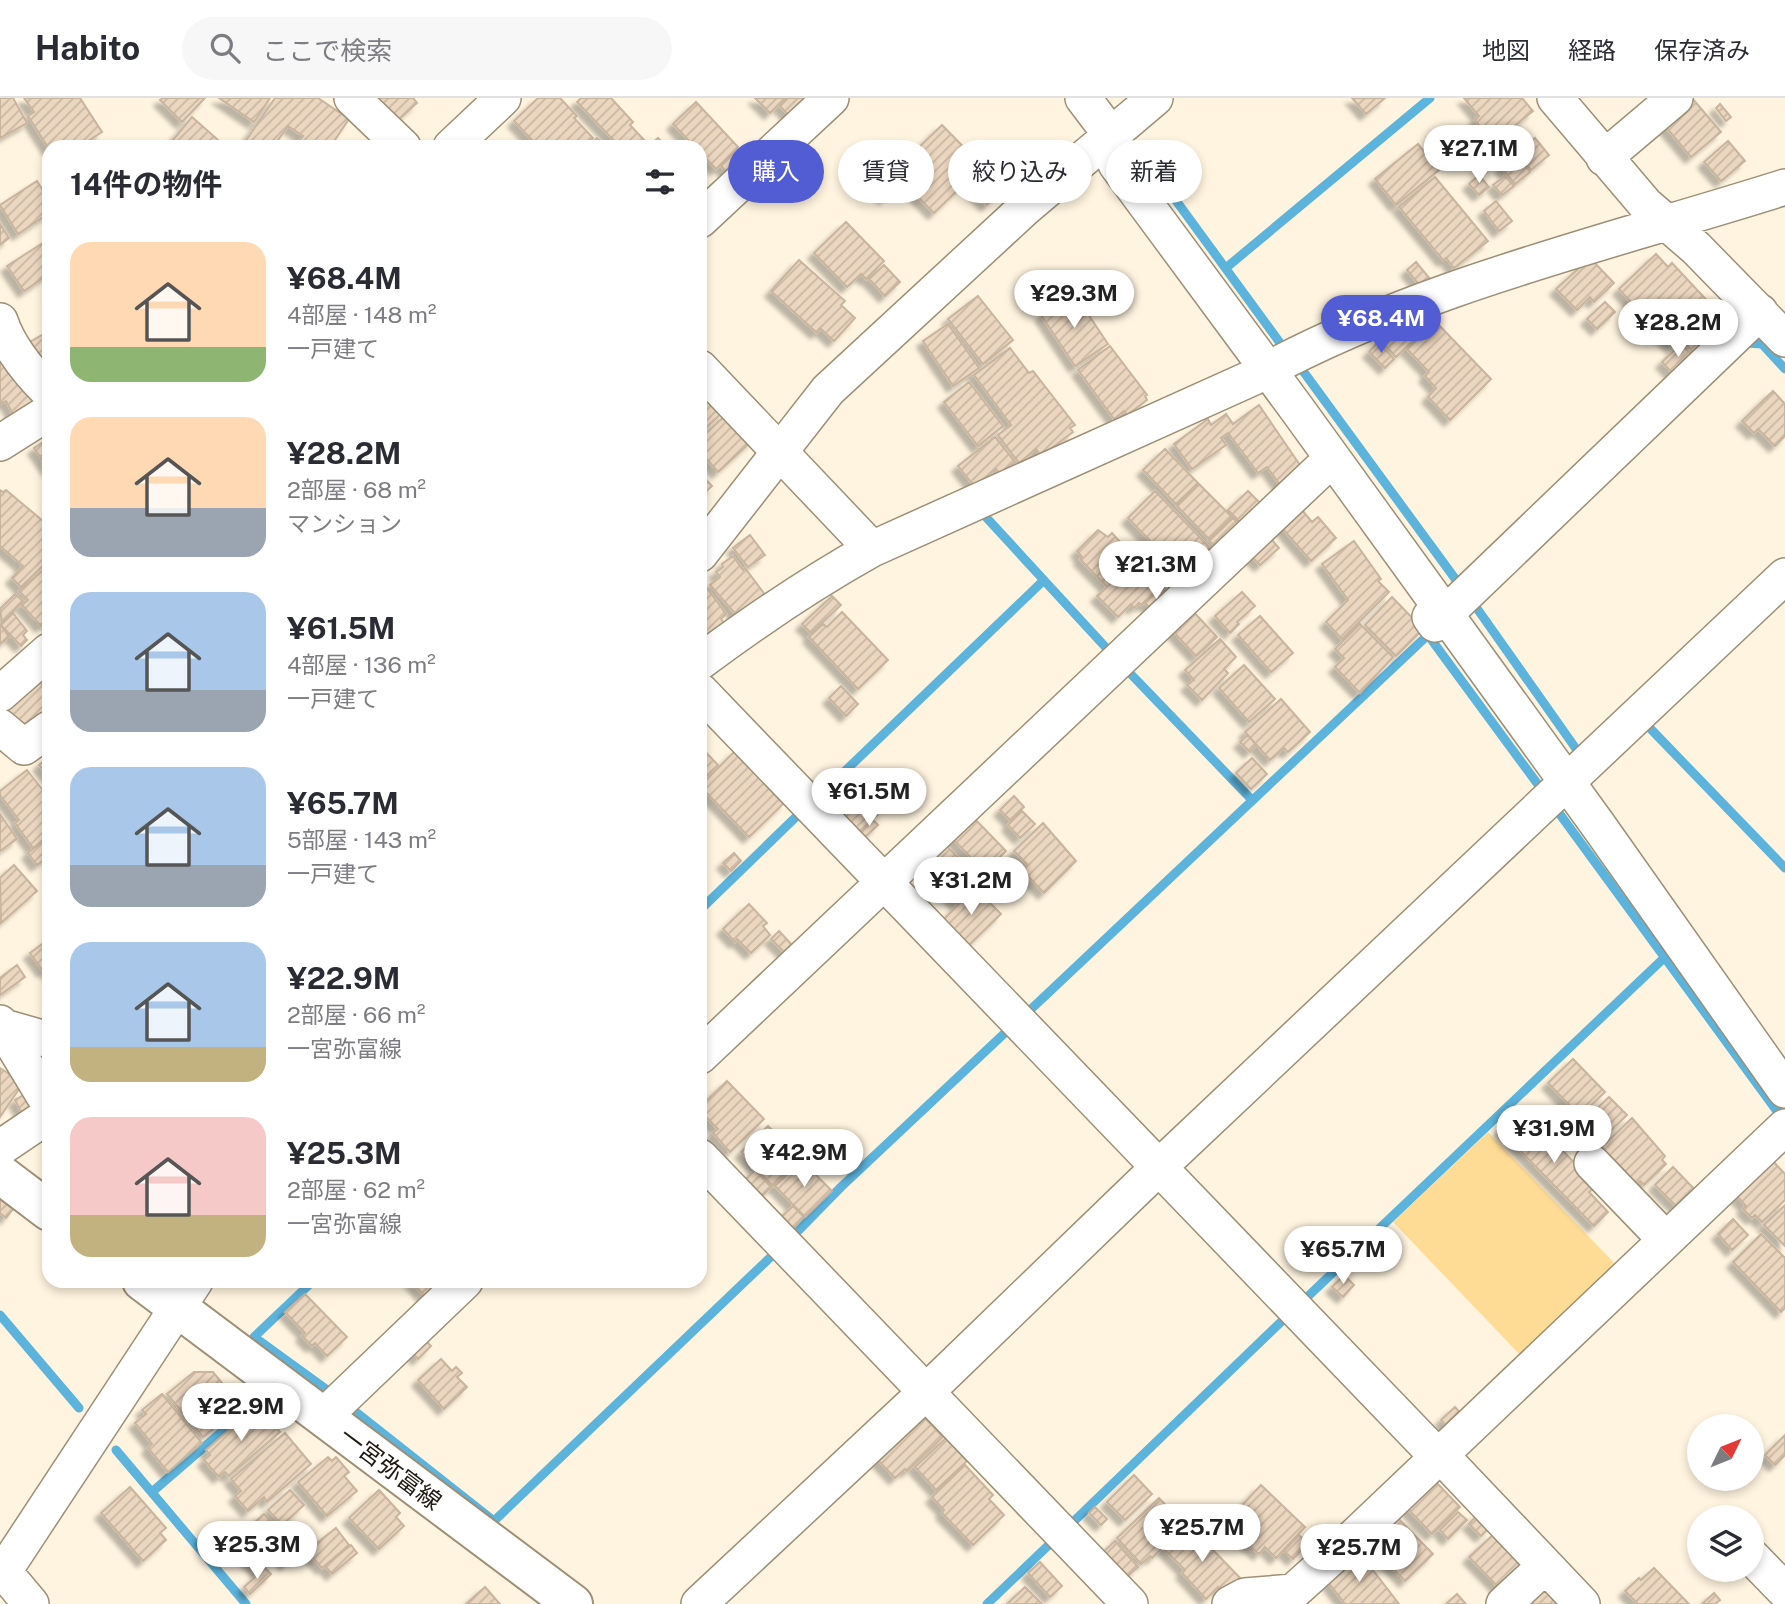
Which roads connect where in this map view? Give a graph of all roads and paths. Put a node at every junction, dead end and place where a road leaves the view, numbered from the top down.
1 (352, 98) edge
2 (503, 98) edge
3 (831, 98) edge
4 (1067, 98) edge
5 (1155, 98) edge
6 (1555, 98) edge
7 (1675, 98) edge
8 (1100, 131) edge
9 (396, 140) edge
10 (472, 140) edge
11 (1604, 158) junction
12 (1785, 187) edge
13 (707, 213) edge
14 (1669, 224) junction
15 (1760, 312) junction
16 (0, 321) edge
17 (1785, 339) edge
18 (1261, 373) junction
19 (707, 375) edge
20 (42, 384) edge
21 (42, 416) edge
22 (0, 443) edge
23 (780, 452) junction
24 (1320, 470) junction
25 (707, 545) edge
26 (872, 549) junction
27 (1785, 576) edge
28 (1440, 619) junction
29 (42, 657) edge
30 (707, 657) edge
31 (0, 694) edge
32 (707, 698) edge
33 (0, 727) edge
34 (42, 734) edge
35 (1561, 787) junction
36 (884, 882) junction
37 (1, 1025) edge
38 (42, 1038) edge
39 (707, 1049) edge
40 (1785, 1090) edge
41 (42, 1092) edge
42 (1785, 1109) edge
43 (42, 1120) edge
44 (1785, 1127) edge
45 (0, 1147) edge
46 (1592, 1163) dead end
47 (707, 1164) edge
48 (1159, 1167) junction
49 (0, 1174) edge
50 (42, 1206) edge
51 (1665, 1239) junction
52 (166, 1288) edge
53 (458, 1288) edge
54 (186, 1294) edge
55 (926, 1392) junction
56 (323, 1417) junction
57 (1438, 1457) junction
58 (1545, 1566) junction
59 (1764, 1569) edge
60 (1, 1572) edge
61 (1785, 1591) edge
62 (31, 1604) edge
63 (572, 1604) edge
64 (699, 1604) edge
65 (1130, 1604) edge
66 (1230, 1604) edge
67 (1504, 1604) edge
68 (1581, 1604) edge

1 - 9 street
2 - 10 street
3 - 13 street
4 - 8 street
5 - 8 street
6 - 11 street
7 - 11 street
8 - 18 street
8 - 23 street
11 - 14 street
12 - 14 street
14 - 15 street
14 - 18 street
15 - 17 street
15 - 28 street
16 - 20 street
18 - 24 street
18 - 26 street
18 - 28 street
19 - 23 street
21 - 22 street
23 - 25 street
23 - 26 street
24 - 28 street
24 - 36 street
26 - 30 street
27 - 35 street
28 - 35 street
29 - 31 street
32 - 36 street
33 - 34 street
35 - 40 street
35 - 42 street
35 - 48 street
36 - 39 street
36 - 48 street
37 - 38 street
37 - 41 street
43 - 45 street
44 - 51 street
46 - 51 street
47 - 55 street
48 - 55 street
48 - 57 street
49 - 50 main road
51 - 57 street
52 - 54 main road, 一宮弥富線
53 - 56 street
54 - 56 main road, 一宮弥富線
54 - 60 street
55 - 64 street
55 - 65 street
56 - 63 main road, 一宮弥富線
57 - 58 street
57 - 66 street
58 - 67 street
58 - 68 street
59 - 61 street
60 - 62 street

